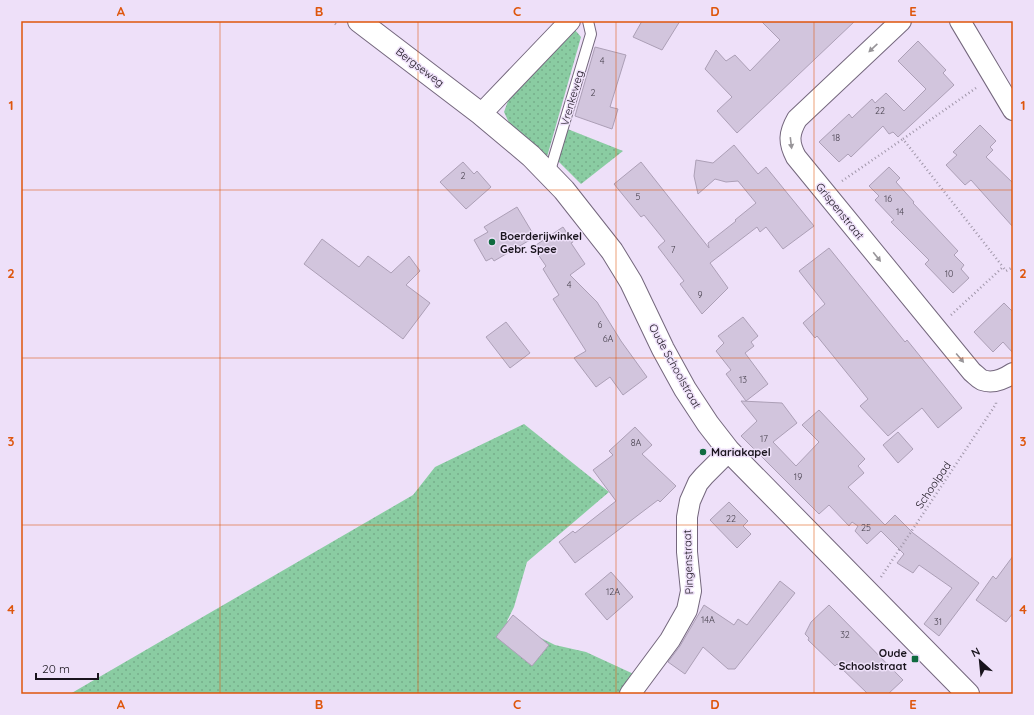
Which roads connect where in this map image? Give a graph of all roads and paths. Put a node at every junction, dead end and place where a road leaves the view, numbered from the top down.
1 (359, 21) edge
2 (570, 21) edge
3 (588, 21) edge
4 (901, 21) edge
5 (960, 21) edge
6 (992, 76) junction
7 (1013, 110) edge
8 (481, 114) junction
9 (903, 139) junction
10 (549, 174) junction
11 (826, 193) junction
12 (1003, 267) junction
13 (1013, 267) edge
14 (936, 328) junction
15 (1013, 373) edge
16 (994, 381) junction
17 (729, 451) junction
18 (870, 594) junction
19 (630, 694) edge
20 (968, 694) edge

1 - 8 street, Bergseweg
2 - 8 street
3 - 10 lane, Vrenkeweg
4 -> 11 street, Grispenstraat
5 - 6 street
6 - 7 street
6 - 9 path
8 - 10 street, Oude Schoolstraat
9 - 11 path
9 - 12 path
10 - 17 street, Oude Schoolstraat
11 -> 14 street, Grispenstraat
12 - 13 path
12 - 14 path
14 -> 16 street, Grispenstraat
15 - 16 street
16 - 18 path, Schoolpad
17 - 18 street, Oude Schoolstraat
17 - 19 street, Pingenstraat
18 - 20 street, Oude Schoolstraat

